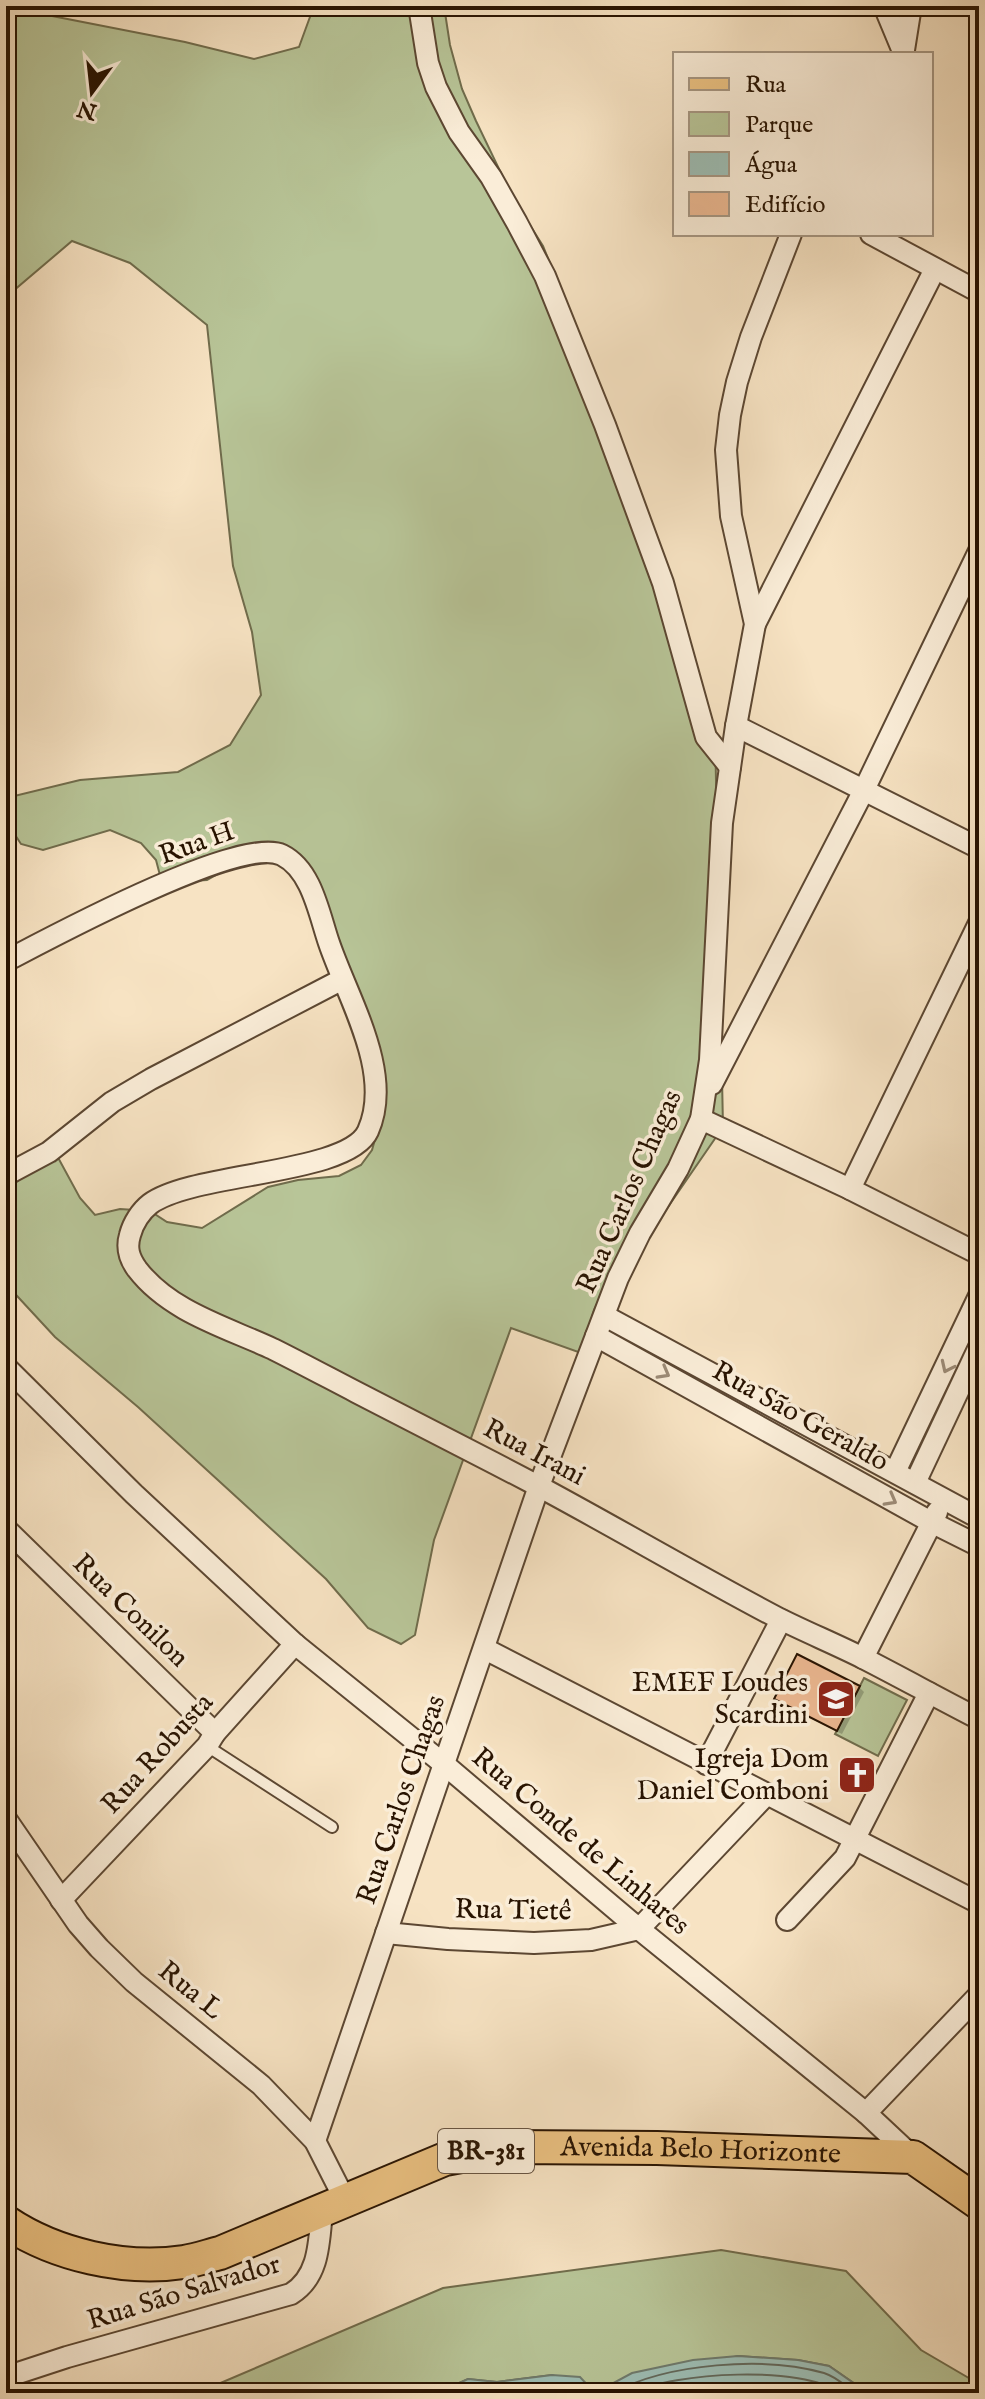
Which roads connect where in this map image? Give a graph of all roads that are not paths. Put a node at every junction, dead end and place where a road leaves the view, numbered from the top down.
1 (419, 6) edge
2 (884, 6) edge
3 (911, 6) edge
4 (903, 52) edge
5 (904, 52) edge
6 (790, 236) edge
7 (875, 236) edge
8 (935, 269) junction
9 (979, 292) edge
10 (979, 551) edge
11 (755, 624) junction
12 (736, 726) junction
13 (730, 767) junction
14 (863, 792) junction
15 (979, 848) edge
16 (979, 923) edge
17 (6, 961) edge
18 (341, 980) junction
19 (705, 1097) junction
20 (701, 1119) junction
21 (6, 1175) edge
22 (850, 1189) junction
23 (153, 1201) joint
24 (979, 1254) edge
25 (979, 1296) edge
26 (605, 1316) junction
27 (596, 1336) junction
28 (979, 1347) edge
29 (6, 1367) edge
30 (895, 1472) junction
31 (915, 1483) junction
32 (539, 1486) junction
33 (943, 1500) junction
34 (979, 1518) edge
35 (931, 1522) junction
36 (6, 1529) edge
37 (979, 1546) edge
38 (781, 1620) junction
39 (295, 1644) junction
40 (485, 1649) junction
41 (863, 1658) junction
42 (929, 1693) junction
43 (979, 1719) edge
44 (211, 1739) junction
45 (706, 1764) junction
46 (445, 1765) junction
47 (766, 1795) junction
48 (6, 1819) edge
49 (332, 1827) dead end
50 (855, 1839) junction
51 (61, 1900) junction
52 (979, 1903) edge
53 (787, 1920) dead end
54 (639, 1929) junction
55 (386, 1933) junction
56 (979, 1995) edge
57 (866, 2113) junction
58 (315, 2141) junction
59 (913, 2157) junction
60 (979, 2203) edge
61 (334, 2205) junction
62 (6, 2222) edge
63 (6, 2377) edge

1 - 13 street
2 - 4 street
3 - 5 street
6 - 11 street, Rua Carlos Chagas
7 - 8 street
8 - 9 street
8 - 11 street
10 - 14 street
11 - 12 street, Rua Carlos Chagas
12 - 13 street, Rua Carlos Chagas
12 - 14 street
13 - 19 street, Rua Carlos Chagas
14 - 15 street
14 - 19 street
16 - 22 street
17 - 18 street, Rua H
18 - 21 street
18 - 23 street, Rua H
19 - 20 street, Rua Carlos Chagas
20 - 22 street
20 - 26 street, Rua Carlos Chagas
22 - 24 street
23 - 32 street, Rua Irani
25 -> 30 street
26 - 27 street, Rua Carlos Chagas
26 - 30 street, Rua São Geraldo
27 - 32 street, Rua Carlos Chagas
27 -> 35 street, Rua São Geraldo
28 - 31 street
29 - 39 street, Rua Conde de Linhares
30 - 31 street, Rua São Geraldo
31 - 33 street, Rua São Geraldo
32 - 38 street, Rua Irani
32 - 40 street, Rua Carlos Chagas
33 - 34 street, Rua São Geraldo
33 - 35 street
35 - 37 street, Rua São Geraldo
35 - 41 street
36 - 44 street, Rua Conilon
38 - 41 street, Rua Irani
38 - 45 street
39 - 44 street, Rua Robusta
39 - 46 street, Rua Conde de Linhares
40 - 45 street
40 - 46 street, Rua Carlos Chagas
41 - 42 street, Rua Irani
42 - 43 street, Rua Irani
42 - 50 street
44 - 49 lane
44 - 51 street, Rua Robusta
45 - 47 street
46 - 54 street, Rua Conde de Linhares
46 - 55 street, Rua Carlos Chagas
47 - 50 street
47 - 54 street
48 - 51 street, Rua L
50 - 52 street
50 - 53 street
51 - 58 street, Rua L
54 - 55 street, Rua Tietê
54 - 57 street, Rua Conde de Linhares
55 - 58 street, Rua Carlos Chagas
56 - 57 street
57 - 59 street, Rua Conde de Linhares
58 - 61 street, Rua L
59 - 60 main road
59 - 61 main road, Avenida Belo Horizonte / BR-381
61 - 62 main road, Avenida Belo Horizonte / BR-381
61 - 63 street, Rua São Salvador

